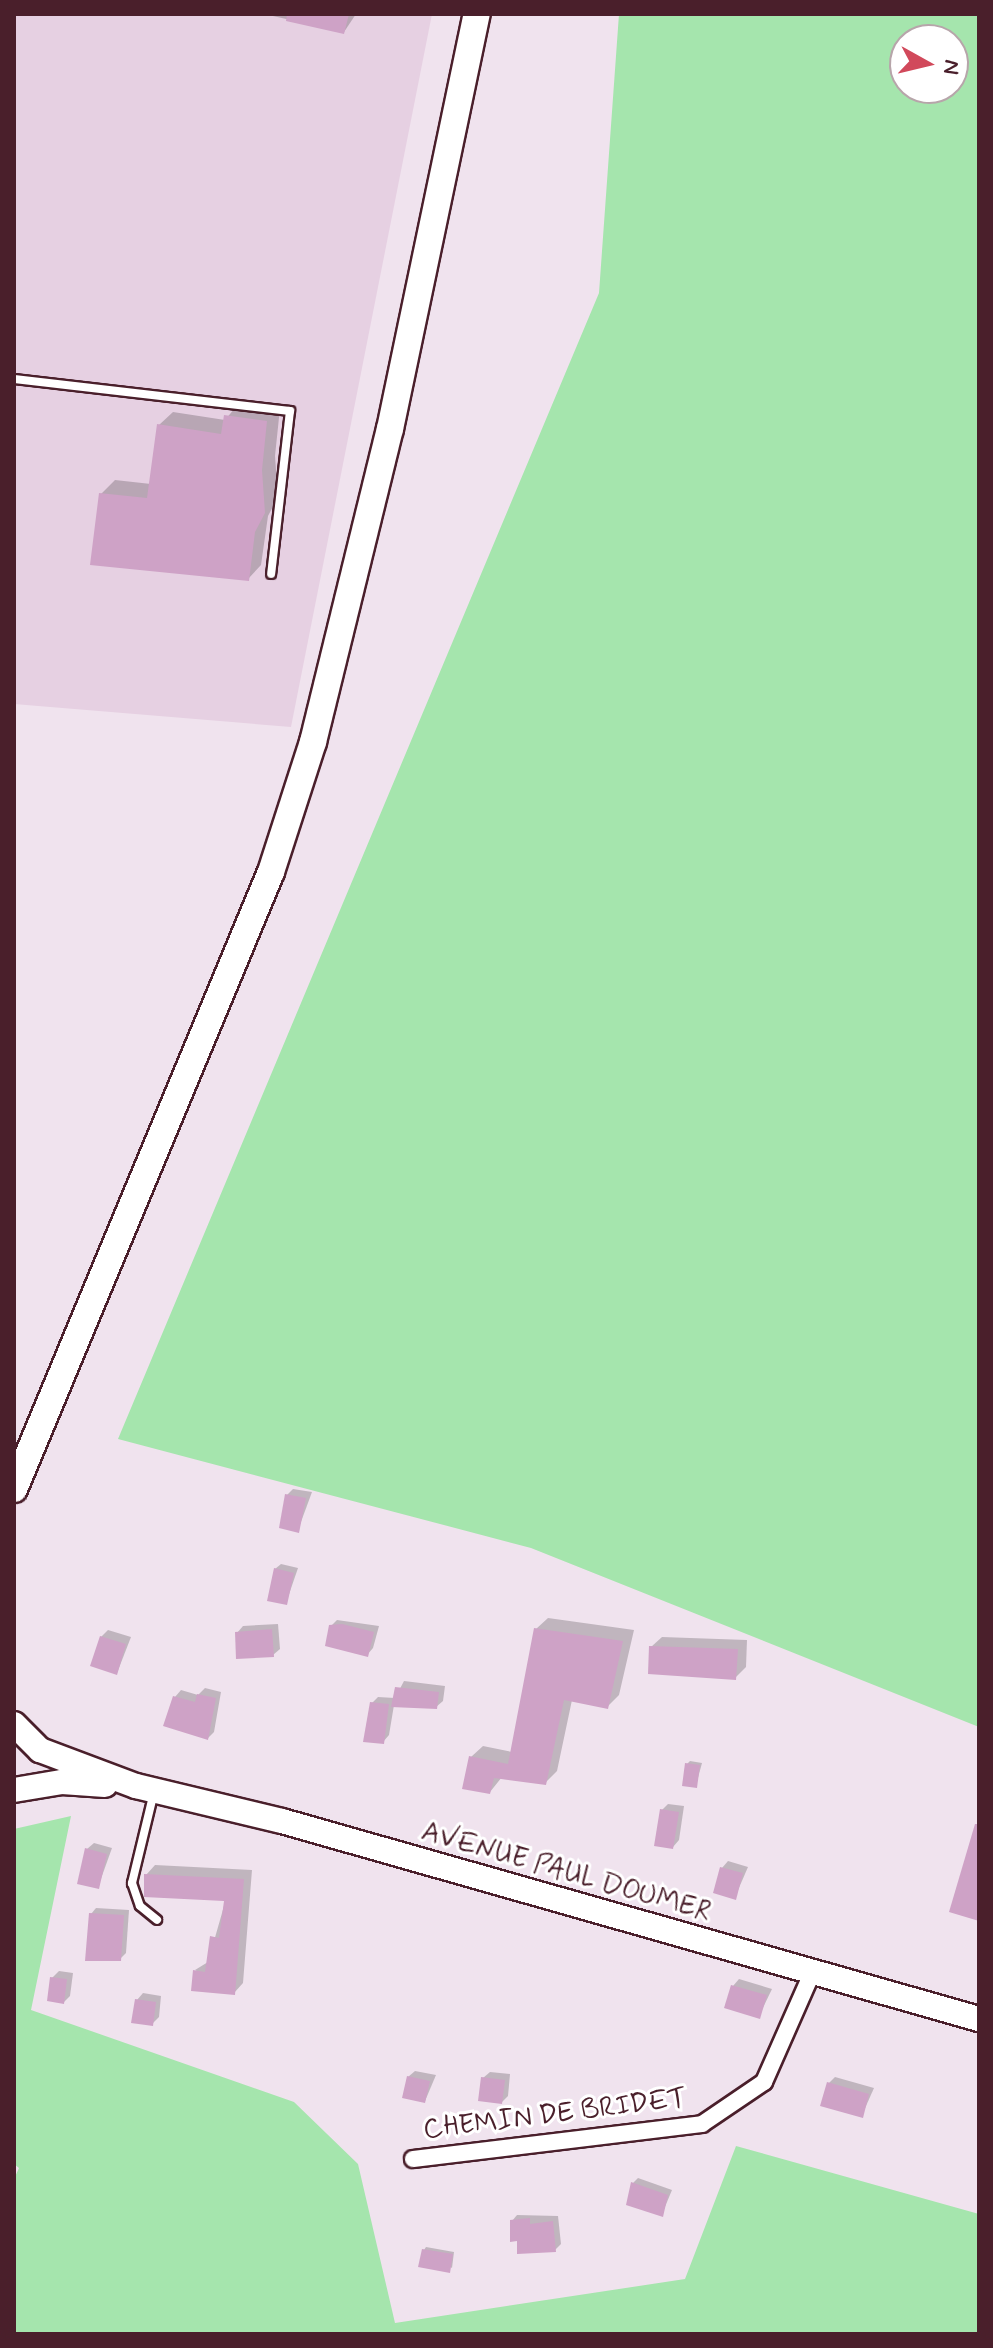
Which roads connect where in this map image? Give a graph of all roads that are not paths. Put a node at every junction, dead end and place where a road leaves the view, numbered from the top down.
1 (477, 14) edge
2 (14, 379) edge
3 (271, 574) dead end
4 (14, 1489) edge
5 (14, 1724) edge
6 (145, 1789) junction
7 (14, 1790) edge
8 (157, 1920) dead end
9 (812, 1973) junction
10 (979, 2019) edge
11 (413, 2159) dead end

1 - 4 main road
2 - 3 lane
5 - 6 main road
6 - 7 main road
6 - 8 lane
6 - 9 main road, AVENUE PAUL DOUMER
9 - 10 main road, AVENUE PAUL DOUMER
9 - 11 street, CHEMIN DE BRIDET

